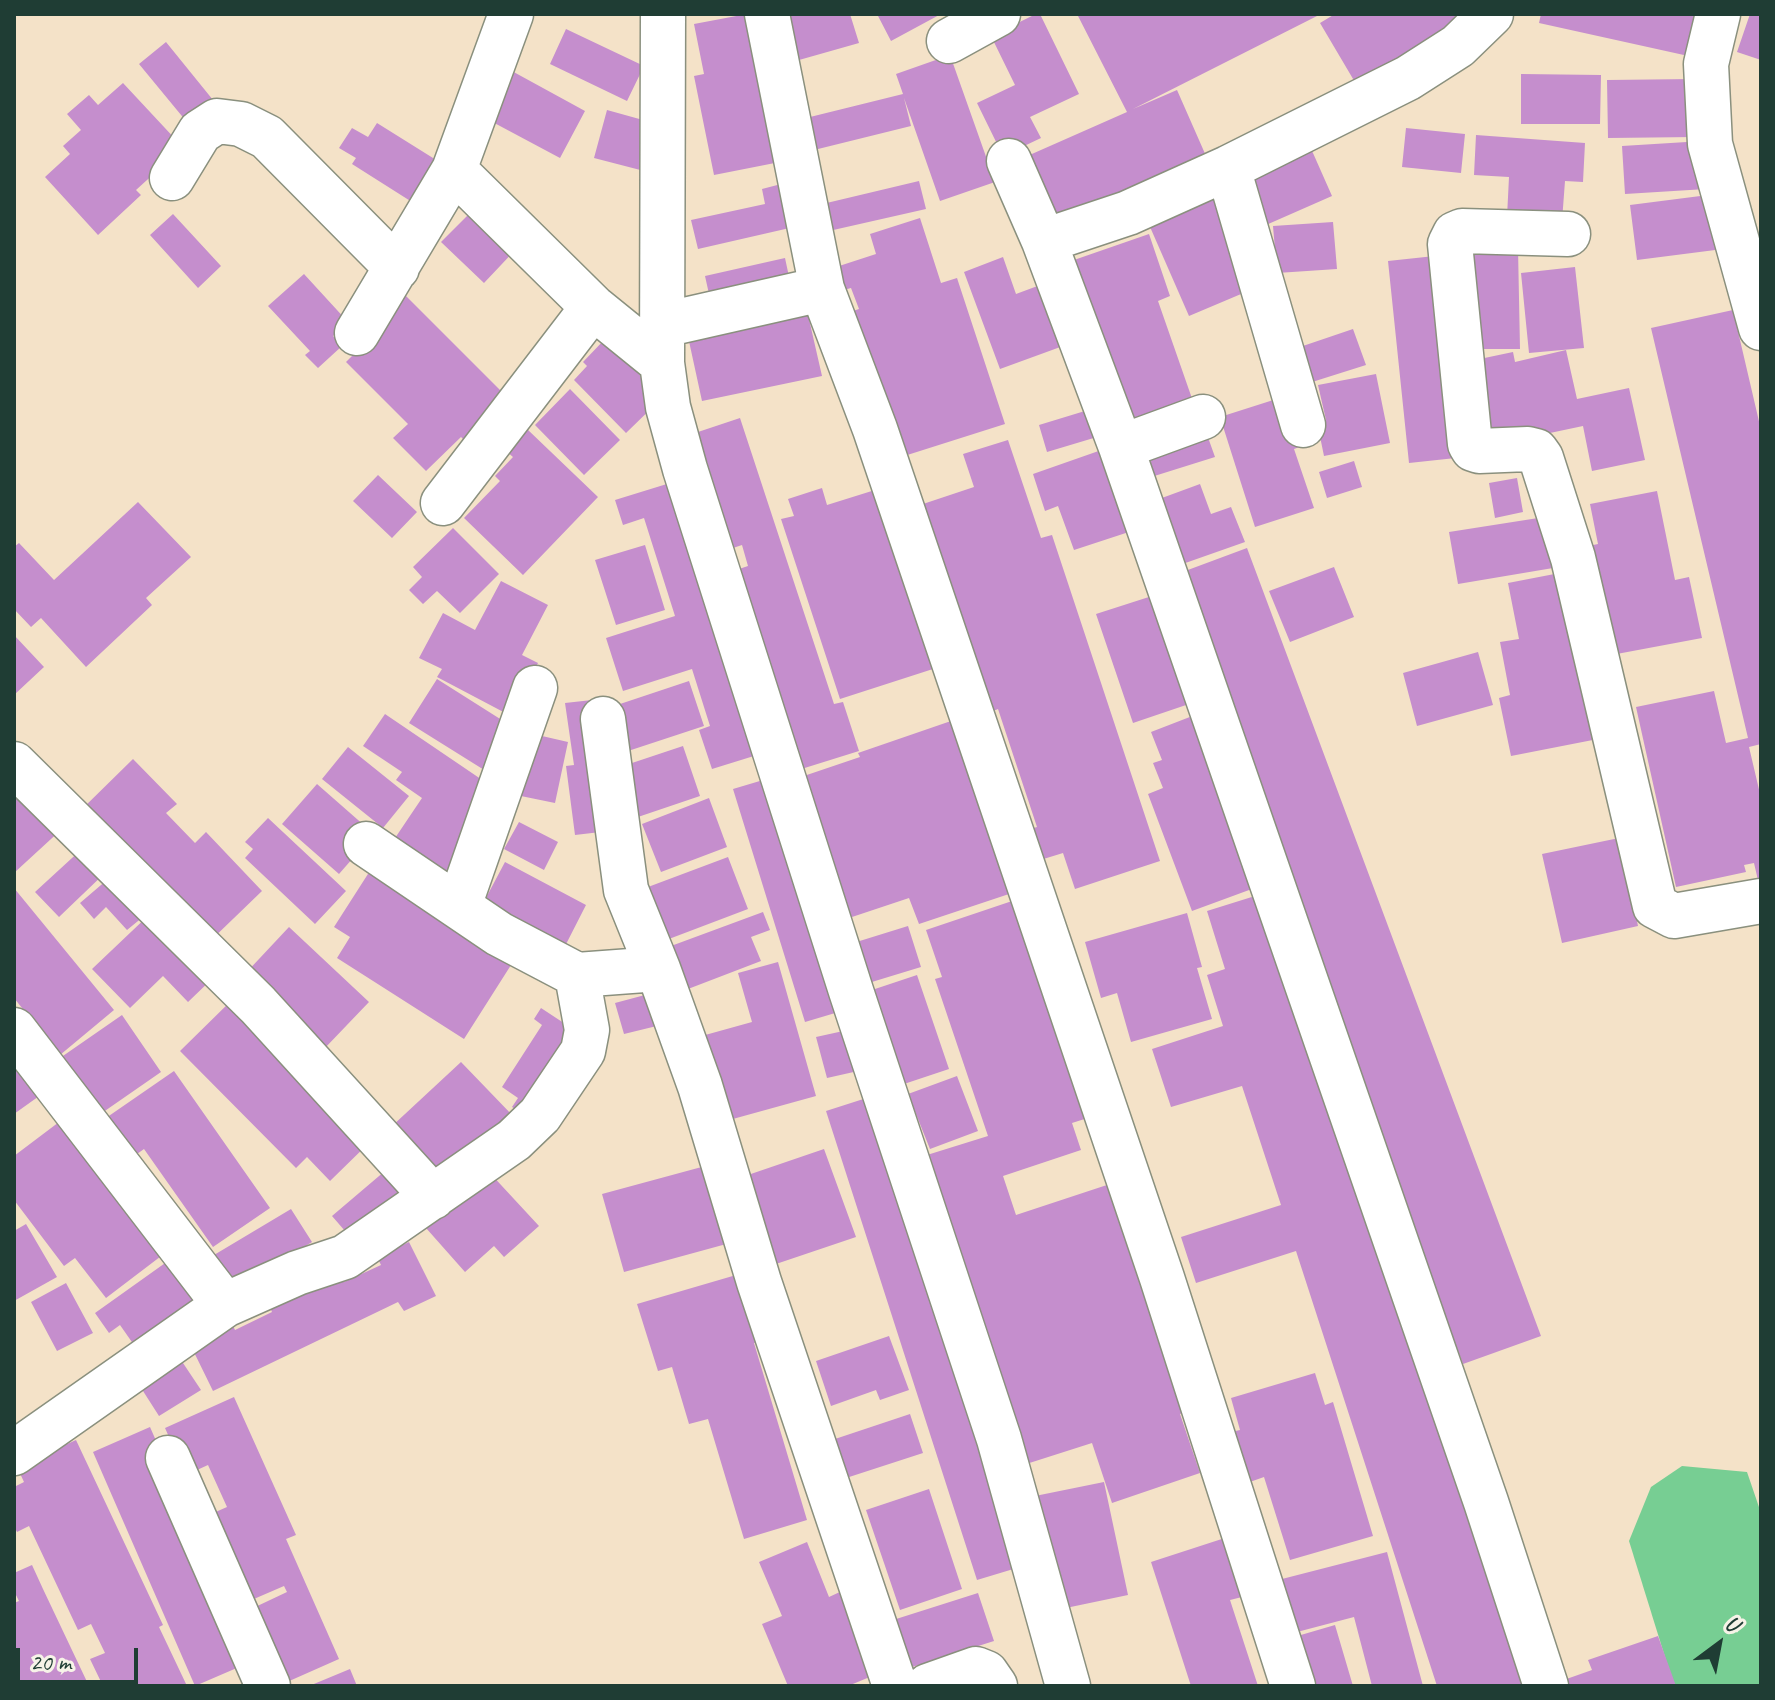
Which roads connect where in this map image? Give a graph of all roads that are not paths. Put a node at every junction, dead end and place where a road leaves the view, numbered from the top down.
1 (511, 14) edge
2 (663, 14) edge
3 (767, 14) edge
4 (998, 14) edge
5 (1491, 14) edge
6 (1718, 14) edge
7 (949, 41) dead end
8 (1009, 161) dead end
9 (1228, 168) junction
10 (454, 170) junction
11 (172, 178) dead end
12 (1568, 234) dead end
13 (1044, 241) junction
14 (397, 268) junction
15 (822, 289) junction
16 (593, 307) junction
17 (1761, 328) edge
18 (357, 333) dead end
19 (663, 344) junction
20 (1203, 417) dead end
21 (1303, 425) dead end
22 (1121, 447) junction
23 (443, 503) dead end
24 (535, 688) dead end
25 (603, 719) dead end
26 (14, 764) edge
27 (366, 844) dead end
28 (1761, 901) edge
29 (459, 906) junction
30 (658, 969) junction
31 (577, 975) junction
32 (14, 1030) edge
33 (433, 1197) junction
34 (225, 1305) junction
35 (14, 1453) edge
36 (168, 1458) dead end
37 (268, 1686) edge
38 (898, 1686) edge
39 (928, 1686) edge
40 (995, 1686) edge
41 (1068, 1686) edge
42 (1293, 1686) edge
43 (1546, 1686) edge

1 - 10 street
2 - 19 street
3 - 15 street
4 - 7 street
5 - 9 street
6 - 17 street
8 - 13 street
9 - 13 street
9 - 21 street
10 - 14 street
10 - 16 street
11 - 14 street
12 - 28 street
13 - 22 street
14 - 18 street
15 - 19 street
15 - 42 street
16 - 19 street
16 - 23 street
19 - 41 street
20 - 22 street
22 - 43 street
24 - 29 street
25 - 30 street
26 - 33 street
27 - 29 street
29 - 31 street
30 - 31 street
30 - 38 street
31 - 33 street
32 - 34 street
33 - 34 street
34 - 35 street
36 - 37 street
39 - 40 street

